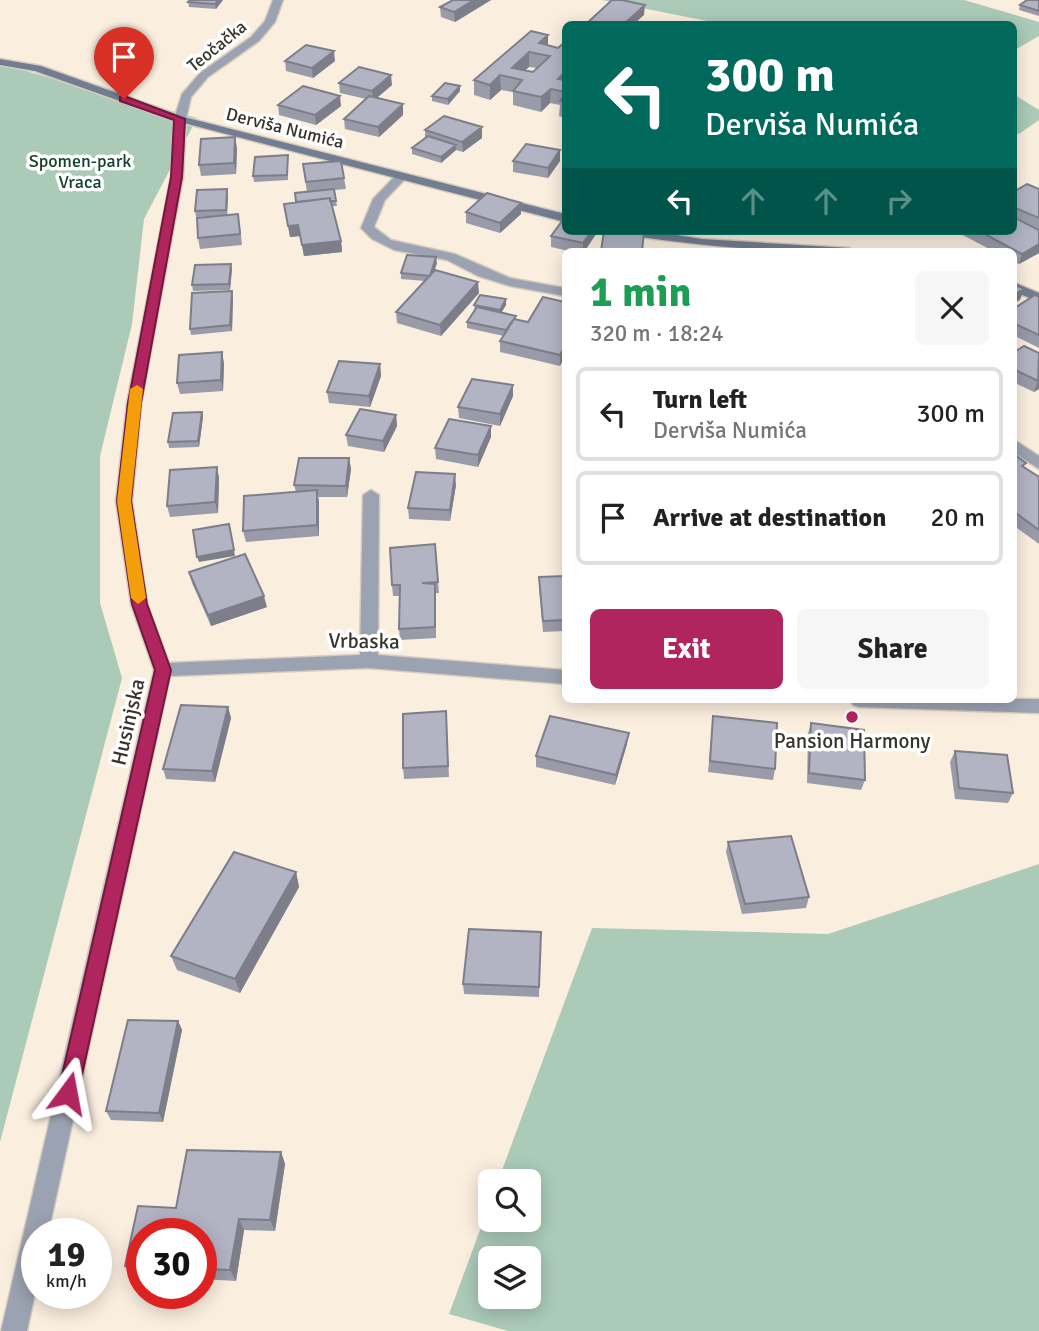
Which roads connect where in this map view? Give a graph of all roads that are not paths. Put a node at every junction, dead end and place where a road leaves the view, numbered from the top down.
1 (278, 0) edge
2 (0, 62) edge
3 (180, 119) junction
4 (402, 176) junction
5 (562, 217) edge
6 (651, 235) edge
7 (784, 248) edge
8 (1017, 288) edge
9 (562, 291) edge
10 (1039, 298) edge
11 (1017, 447) edge
12 (1039, 464) edge
13 (371, 495) dead end
14 (369, 661) junction
15 (163, 670) junction
16 (562, 677) edge
17 (949, 703) edge
18 (1039, 706) edge
19 (15, 1331) edge

1 - 3 street, Teočačka
2 - 3 main road, Derviša Numića
3 - 4 main road, Derviša Numića
3 - 15 street, Husinjska
4 - 5 main road, Derviša Numića
4 - 9 street
6 - 7 main road
8 - 10 main road
11 - 12 street
13 - 14 street
14 - 15 street, Vrbaska
14 - 16 street, Vrbaska
15 - 19 street, Husinjska
17 - 18 street

